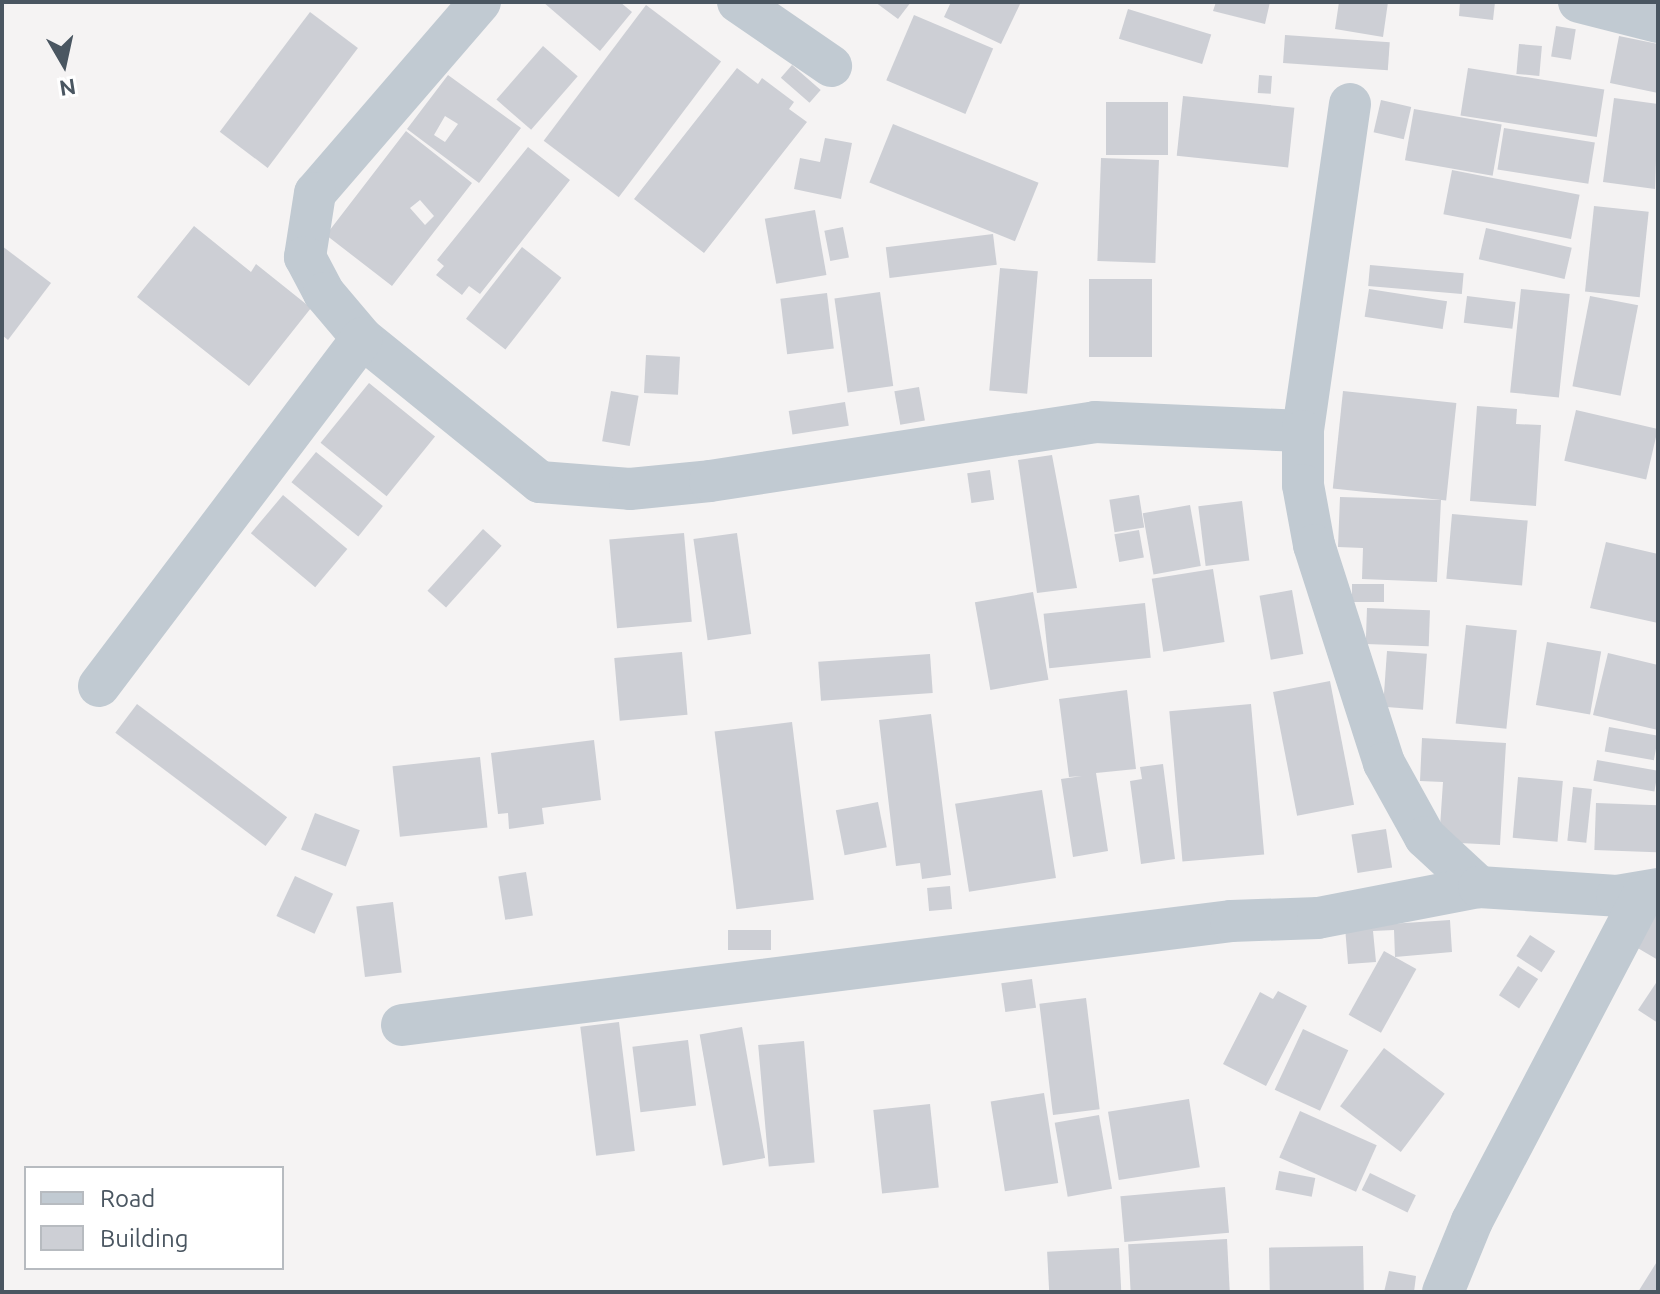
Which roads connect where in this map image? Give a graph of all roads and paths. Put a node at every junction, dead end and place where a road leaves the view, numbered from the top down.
1 (480, 2) edge
2 (738, 2) edge
3 (1579, 2) edge
4 (1658, 22) edge
5 (831, 66) dead end
6 (1350, 104) dead end
7 (362, 338) junction
8 (1303, 431) junction
9 (99, 686) dead end
10 (1479, 887) junction
11 (1651, 891) edge
12 (402, 1025) dead end
13 (1443, 1292) edge

1 - 7 street
2 - 5 street
3 - 4 street
6 - 8 street
7 - 8 street
7 - 9 street
8 - 10 street
10 - 11 street
10 - 12 street
11 - 13 street

